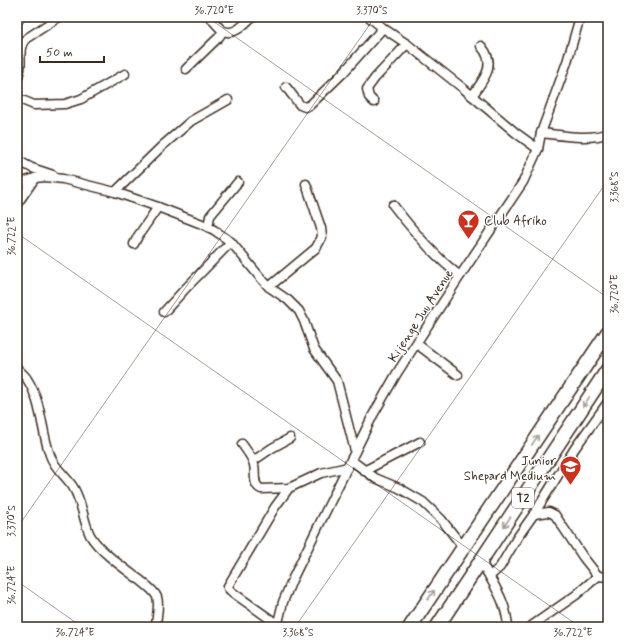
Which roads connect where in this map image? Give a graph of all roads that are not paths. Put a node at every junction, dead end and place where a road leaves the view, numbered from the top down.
1 (59, 17) edge
2 (210, 17) edge
3 (252, 17) edge
4 (369, 17) edge
5 (580, 17) edge
6 (383, 28) junction
7 (223, 31) junction
8 (407, 44) junction
9 (481, 46) dead end
10 (186, 69) dead end
11 (125, 74) dead end
12 (17, 80) edge
13 (286, 88) dead end
14 (472, 96) junction
15 (17, 98) edge
16 (228, 100) dead end
17 (374, 102) dead end
18 (608, 133) edge
19 (541, 134) junction
20 (538, 149) junction
21 (17, 160) edge
22 (35, 178) junction
23 (63, 179) junction
24 (238, 182) dead end
25 (17, 184) edge
26 (306, 184) dead end
27 (116, 192) junction
28 (17, 204) edge
29 (393, 205) dead end
30 (158, 207) junction
31 (208, 227) junction
32 (231, 242) junction
33 (134, 244) dead end
34 (460, 276) junction
35 (270, 287) junction
36 (164, 312) dead end
37 (608, 332) edge
38 (417, 344) junction
39 (17, 368) edge
40 (608, 369) edge
41 (458, 375) dead end
42 (608, 402) edge
43 (290, 438) dead end
44 (420, 442) dead end
45 (242, 444) dead end
46 (355, 451) junction
47 (253, 461) junction
48 (349, 464) junction
49 (364, 470) junction
50 (289, 488) junction
51 (534, 514) junction
52 (463, 547) junction
53 (481, 561) junction
54 (490, 576) junction
55 (598, 576) junction
56 (608, 577) edge
57 (277, 625) edge
58 (156, 627) edge
59 (410, 627) edge
60 (437, 627) edge
61 (508, 627) edge
62 (530, 627) edge

1 - 12 street
2 - 7 street
3 - 7 street
4 - 6 street
5 - 19 street, Kijenge Juu Avenue
6 - 8 street
6 - 13 street
7 - 10 street
8 - 14 street
8 - 17 street
9 - 14 street
11 - 15 street
14 - 20 street
16 - 27 street
18 - 19 street
19 - 20 street, Kijenge Juu Avenue
20 - 34 street, Kijenge Juu Avenue
21 - 23 street
22 - 23 street
22 - 25 street
22 - 28 street
23 - 27 street
24 - 31 street
26 - 35 street
27 - 30 street
29 - 34 street
30 - 31 street
30 - 33 street
31 - 32 street
32 - 35 street
32 - 36 street
34 - 38 street, Kijenge Juu Avenue
35 - 46 street
52 -> 37 highway, T2
38 - 41 street
38 - 46 street, Kijenge Juu Avenue
39 - 58 street
40 -> 53 highway, T2
42 - 51 street
43 - 47 street
44 - 49 street
45 - 47 street
46 - 48 street, Kijenge Juu Avenue
47 - 50 street
48 - 49 street
48 - 50 street
48 - 57 street, Kijenge Juu Avenue
49 - 52 street
50 - 57 street
51 - 54 street
51 - 55 street
59 -> 52 highway, T2
53 - 54 street
53 - 60 highway, T2
54 - 61 street
55 - 56 street
55 - 62 street

